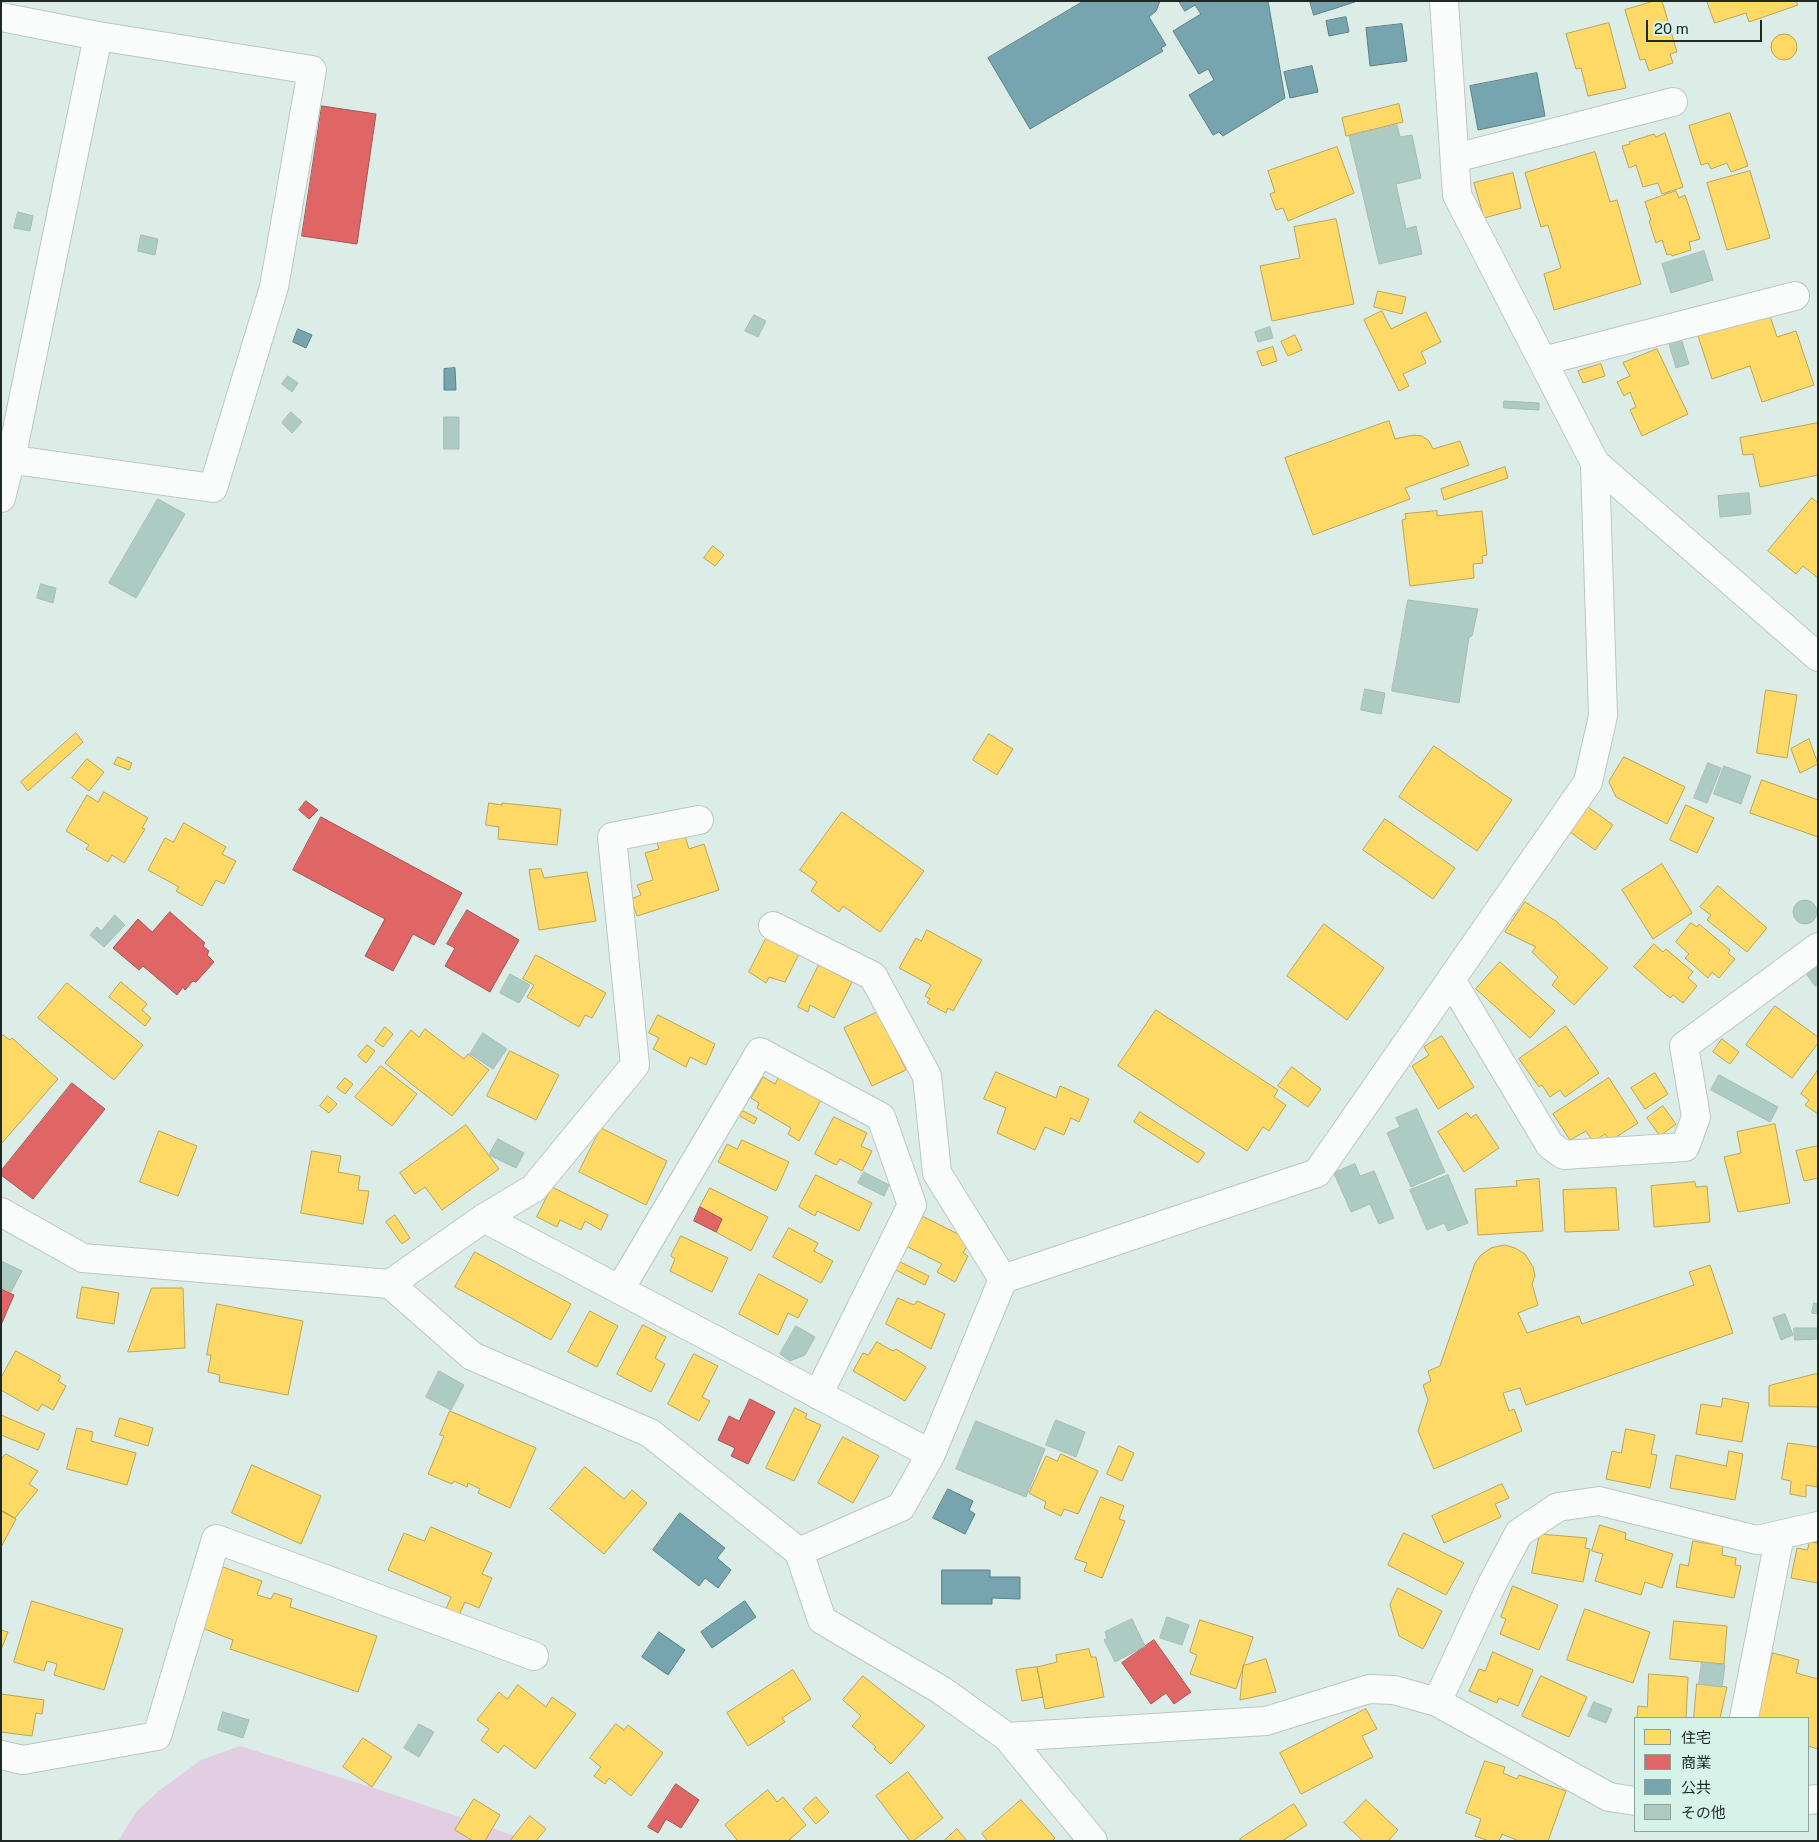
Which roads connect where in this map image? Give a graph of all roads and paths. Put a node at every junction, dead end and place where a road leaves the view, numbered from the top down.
1 (1444, 1) edge
2 (1, 17) edge
3 (98, 36) junction
4 (1673, 102) dead end
5 (1455, 158) junction
6 (1795, 296) dead end
7 (1542, 361) junction
8 (6, 458) edge
9 (1595, 463) junction
10 (1, 498) edge
11 (1818, 657) edge
12 (699, 820) dead end
13 (773, 926) dead end
14 (1818, 947) edge
15 (1451, 980) junction
16 (1, 1212) edge
17 (484, 1218) junction
18 (1003, 1279) junction
19 (390, 1284) junction
20 (620, 1289) junction
21 (818, 1395) junction
22 (932, 1454) junction
23 (1818, 1526) edge
24 (1780, 1535) junction
25 (799, 1552) junction
26 (534, 1656) dead end
27 (1437, 1702) junction
28 (1744, 1717) edge
29 (1007, 1737) junction
30 (1, 1755) edge
31 (1634, 1801) edge
32 (1093, 1841) edge

1 - 5 street
2 - 3 street
3 - 8 street
3 - 8 street
4 - 5 street
5 - 7 street
6 - 7 street
7 - 9 street
8 - 10 street
9 - 11 street
9 - 15 street
12 - 17 street
13 - 18 street
14 - 15 street
15 - 18 street
16 - 19 street
17 - 19 street
17 - 20 street
18 - 22 street
19 - 25 street
20 - 21 street
20 - 21 street
21 - 22 street
22 - 25 street
23 - 24 street
24 - 27 street
24 - 28 street
25 - 29 street
26 - 30 street
27 - 29 street
27 - 31 street
29 - 32 street

